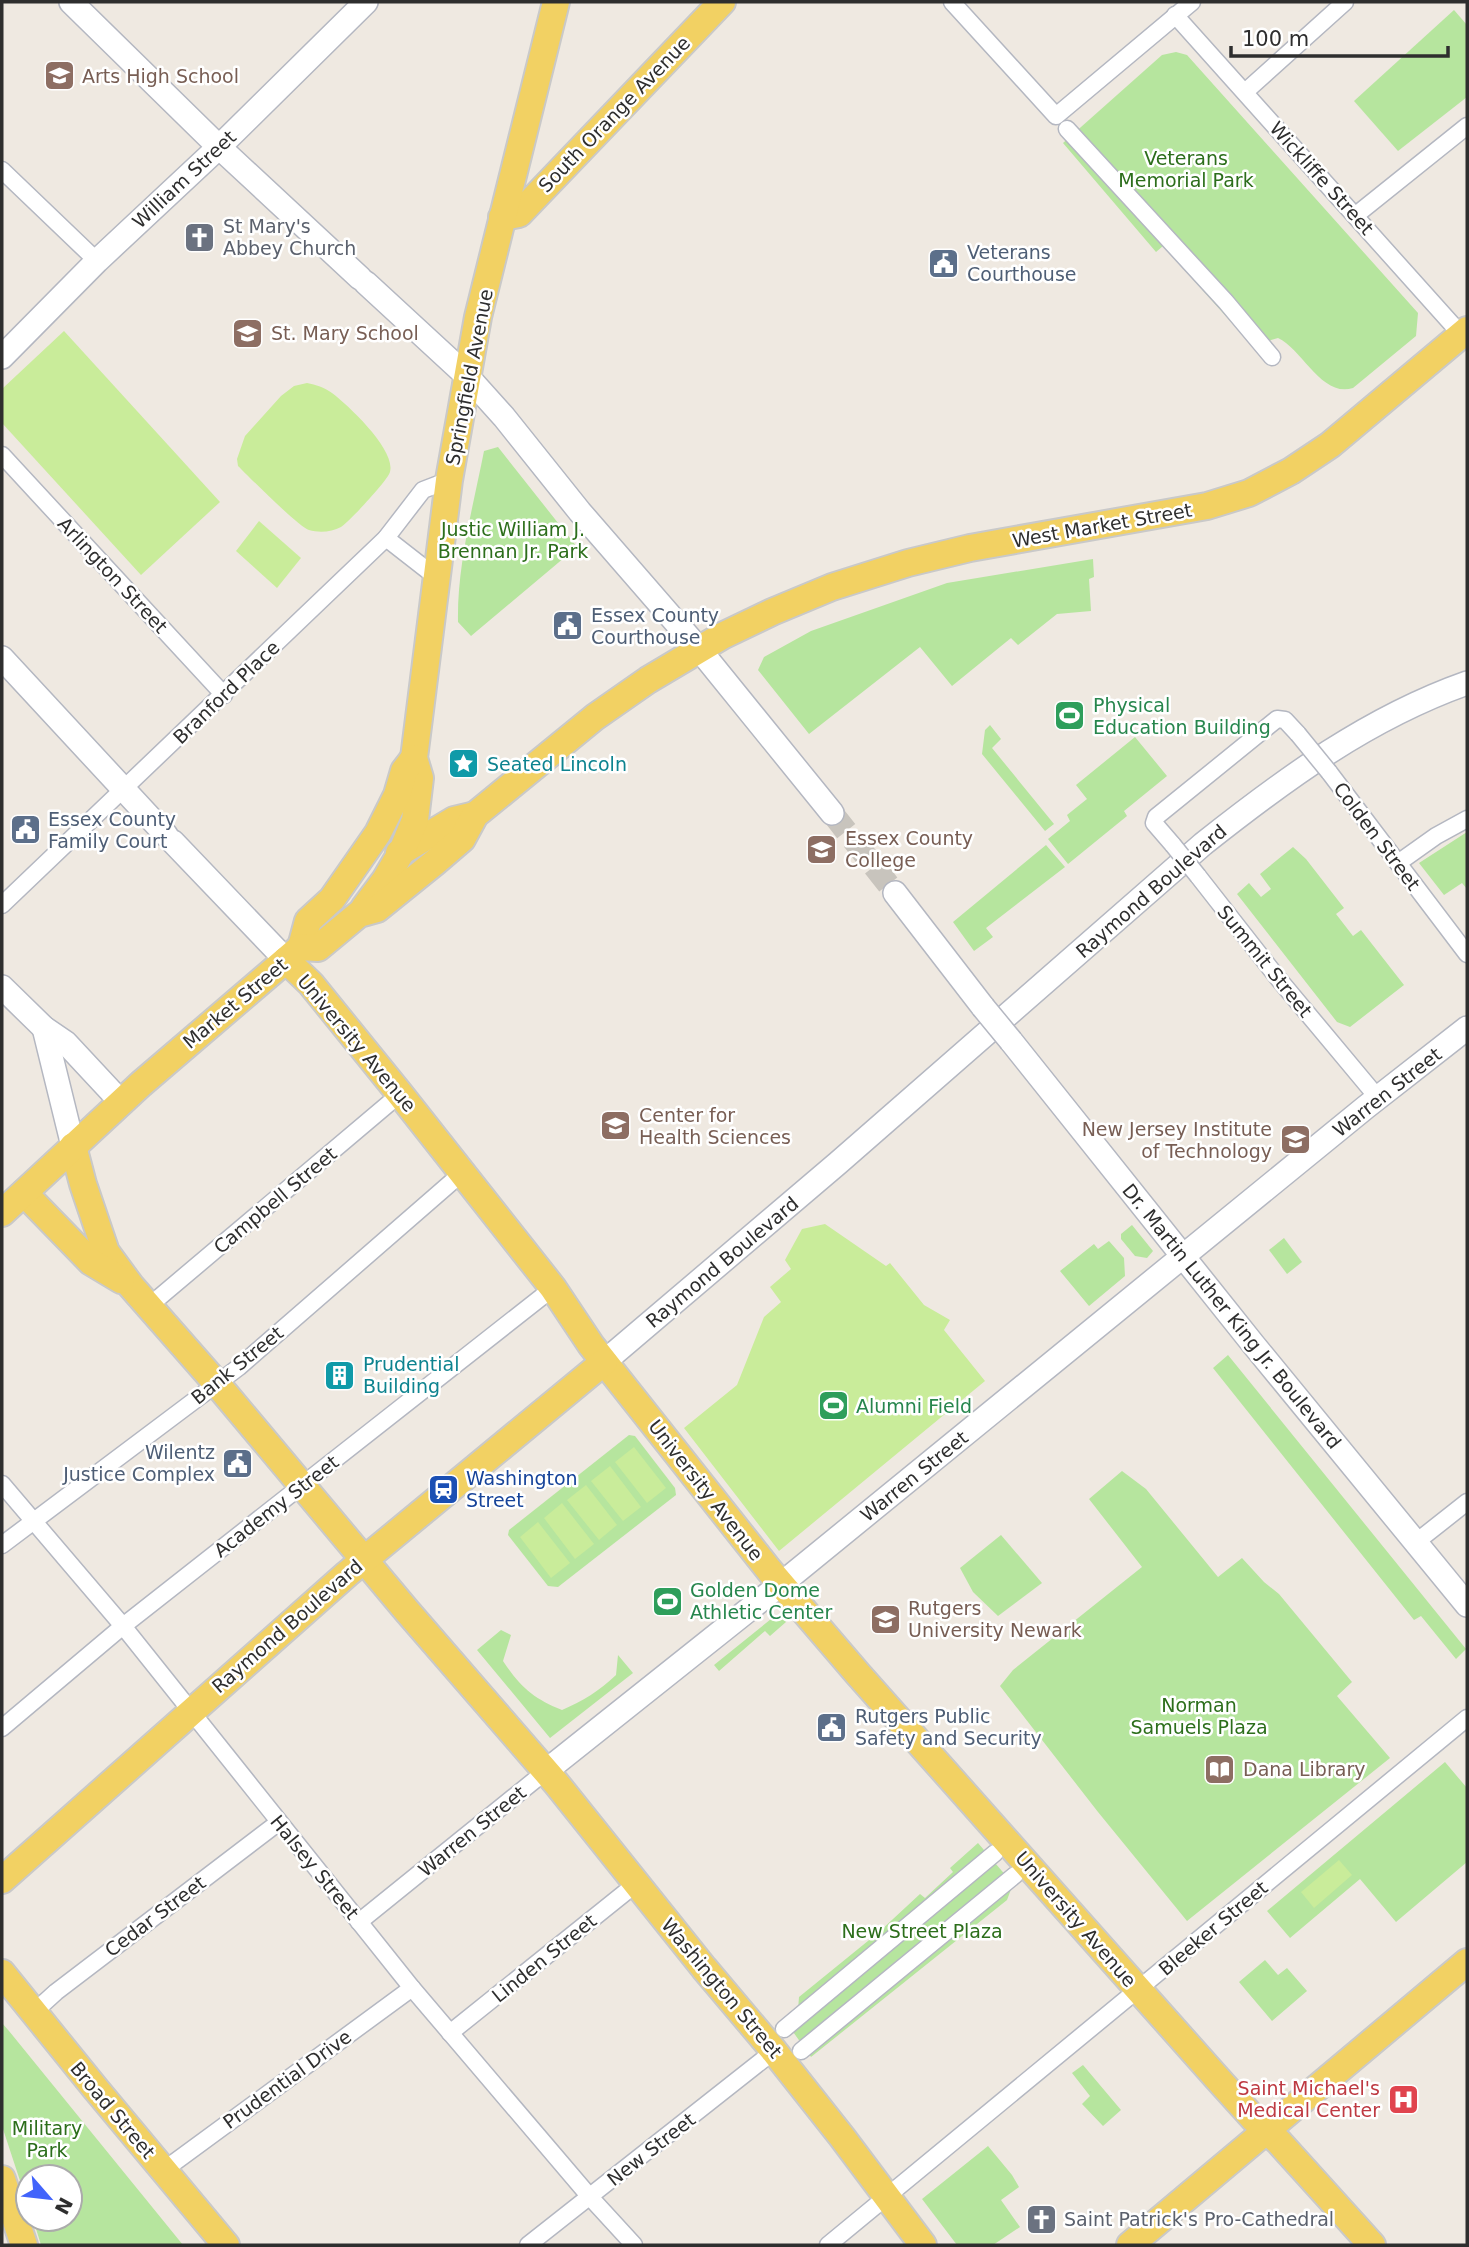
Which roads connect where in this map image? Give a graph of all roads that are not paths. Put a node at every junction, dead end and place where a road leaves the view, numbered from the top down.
1 (71, 2) edge
2 (366, 2) edge
3 (556, 2) edge
4 (722, 2) edge
5 (952, 2) edge
6 (1192, 2) edge
7 (1345, 2) edge
8 (1175, 15) junction
9 (1245, 92) junction
10 (1467, 126) edge
11 (1067, 129) dead end
12 (219, 147) junction
13 (2, 170) edge
14 (1356, 215) junction
15 (502, 217) junction
16 (97, 261) junction
17 (1465, 336) edge
18 (2, 357) edge
19 (1272, 357) dead end
20 (468, 377) junction
21 (2, 455) edge
22 (449, 480) junction
23 (386, 538) junction
24 (436, 577) junction
25 (699, 649) junction
26 (2, 658) edge
27 (1467, 683) edge
28 (223, 695) junction
29 (414, 758) junction
30 (124, 790) junction
31 (832, 813) tunnel mouth
32 (475, 815) junction
33 (1467, 819) edge
34 (1154, 823) joint
35 (402, 851) junction
36 (1398, 863) junction
37 (895, 893) tunnel mouth
38 (332, 899) junction
39 (2, 905) edge
40 (359, 914) junction
41 (294, 953) junction
42 (1467, 954) edge
43 (2, 987) edge
44 (44, 1028) junction
45 (1467, 1028) edge
46 (400, 1094) junction
47 (1378, 1098) junction
48 (121, 1102) junction
49 (73, 1146) junction
50 (462, 1173) junction
51 (24, 1193) junction
52 (2, 1213) edge
53 (1183, 1256) junction
54 (131, 1286) junction
55 (553, 1288) junction
56 (149, 1306) junction
57 (604, 1362) junction
58 (217, 1384) junction
59 (2, 1484) edge
60 (301, 1486) junction
61 (1467, 1502) edge
62 (33, 1521) junction
63 (1415, 1543) junction
64 (2, 1545) edge
65 (364, 1560) junction
66 (781, 1584) junction
67 (1467, 1605) edge
68 (124, 1626) junction
69 (190, 1712) junction
70 (1467, 1718) edge
71 (2, 1728) edge
72 (546, 1771) junction
73 (279, 1822) junction
74 (995, 1853) dead end
75 (979, 1866) junction
76 (1015, 1875) dead end
77 (2, 1880) edge
78 (637, 1883) junction
79 (999, 1888) junction
80 (945, 1894) junction
81 (972, 1910) junction
82 (359, 1922) junction
83 (901, 1931) junction
84 (919, 1954) junction
85 (1467, 1962) edge
86 (2, 1973) edge
87 (841, 1981) junction
88 (412, 1988) junction
89 (1139, 1989) junction
90 (869, 1995) junction
91 (810, 2007) junction
92 (34, 2011) junction
93 (838, 2021) junction
94 (450, 2033) junction
95 (779, 2040) junction
96 (801, 2051) dead end
97 (1268, 2131) junction
98 (164, 2170) junction
99 (2, 2179) edge
100 (590, 2197) junction
101 (887, 2197) junction
102 (24, 2245) edge
103 (226, 2245) edge
104 (528, 2245) edge
105 (634, 2245) edge
106 (828, 2245) edge
107 (923, 2245) edge
108 (1130, 2245) edge
109 (1371, 2245) edge

1 - 12 street
2 - 12 street, William Street
3 - 15 main road, Springfield Avenue
4 - 15 main road, South Orange Avenue
5 - 8 street
6 - 8 street
7 - 9 street
8 - 9 street, Wickliffe Street
9 - 14 street, Wickliffe Street
10 - 14 street
11 - 19 street
12 - 16 street, William Street
12 - 20 street
13 - 16 street
14 - 17 street, Wickliffe Street
15 - 20 main road, Springfield Avenue
16 - 18 street, William Street
17 - 25 main road, West Market Street
20 - 22 main road, Springfield Avenue
20 - 25 street
21 - 28 street, Arlington Street
22 - 23 street, Branford Place
22 - 24 main road, Springfield Avenue
23 - 24 street
23 - 28 street, Branford Place
24 - 29 main road, Springfield Avenue
25 - 31 street
25 - 32 main road, Market Street
26 - 30 street, University Avenue
27 - 57 street, Raymond Boulevard
28 - 30 street, Branford Place
29 - 35 main road, Springfield Avenue
29 - 38 main road, Springfield Avenue
30 - 39 street, Branford Place
30 - 41 street, University Avenue
32 - 35 main road, Market Street
32 - 40 main road, Market Street
33 - 36 street
34 - 36 street, Colden Street, bridge
34 - 47 street, Summit Street, bridge
35 - 38 main road, Market Street
35 - 40 main road, Springfield Avenue
36 - 42 street, Colden Street
37 - 53 street, Dr. Martin Luther King Jr. Boulevard, bridge
38 - 41 main road, Springfield Avenue
40 - 41 main road, Market Street
41 - 46 main road, University Avenue
41 - 48 main road, Market Street
43 - 44 street
44 - 48 street
44 - 49 street, Washington Street
45 - 47 street, Warren Street
46 - 50 main road, University Avenue
46 - 56 street, Campbell Street
47 - 53 street, Warren Street
48 - 49 main road, Market Street
49 - 51 main road, Market Street
49 - 54 main road, Washington Street
50 - 55 main road, University Avenue
50 - 58 street, Bank Street
51 - 52 main road, Market Street
51 - 54 main road
53 - 63 street, Dr. Martin Luther King Jr. Boulevard
53 - 66 street, Warren Street
54 - 56 main road, Washington Street
55 - 57 main road, University Avenue
55 - 60 street, Academy Street
56 - 58 main road, Washington Street
57 - 65 main road, Raymond Boulevard
57 - 66 main road, University Avenue
58 - 60 main road, Washington Street
58 - 62 street, Bank Street
59 - 62 street, Halsey Street
60 - 65 main road, Washington Street
60 - 68 street, Academy Street
61 - 63 street
62 - 64 street, Bank Street
62 - 68 street, Halsey Street
63 - 67 street, Dr. Martin Luther King Jr. Boulevard
65 - 69 main road, Raymond Boulevard
65 - 72 main road, Washington Street
66 - 72 street, Warren Street
66 - 89 main road, University Avenue
68 - 69 street, Halsey Street
68 - 71 street, Academy Street
69 - 73 street, Halsey Street
69 - 77 main road, Raymond Boulevard
70 - 89 street, Bleeker Street
72 - 78 main road, Washington Street
72 - 82 street, Warren Street
73 - 82 street, Halsey Street
73 - 92 street, Cedar Street
74 - 75 street, New Street
75 - 79 street
75 - 80 street, New Street
76 - 79 street
78 - 94 street, Linden Street
78 - 95 main road, Washington Street
79 - 81 street
80 - 81 street
80 - 83 street, New Street
81 - 84 street
82 - 88 street, Halsey Street
83 - 84 street
83 - 87 street, New Street
84 - 90 street
85 - 97 main road
86 - 92 main road, Broad Street
87 - 90 street
87 - 91 street, New Street
88 - 94 street, Halsey Street
88 - 98 street, Prudential Drive
89 - 97 main road, University Avenue
89 - 101 street, Bleeker Street
90 - 93 street
91 - 93 street
91 - 95 street, New Street
92 - 98 main road, Broad Street
93 - 96 street
94 - 100 street, Halsey Street
95 - 100 street, New Street
95 - 101 main road, Washington Street
97 - 108 main road
97 - 109 main road, University Avenue
98 - 103 main road, Broad Street
99 - 102 main road
100 - 104 street, New Street
100 - 105 street, Halsey Street
101 - 106 street, Bleeker Street
101 - 107 main road, Washington Street

